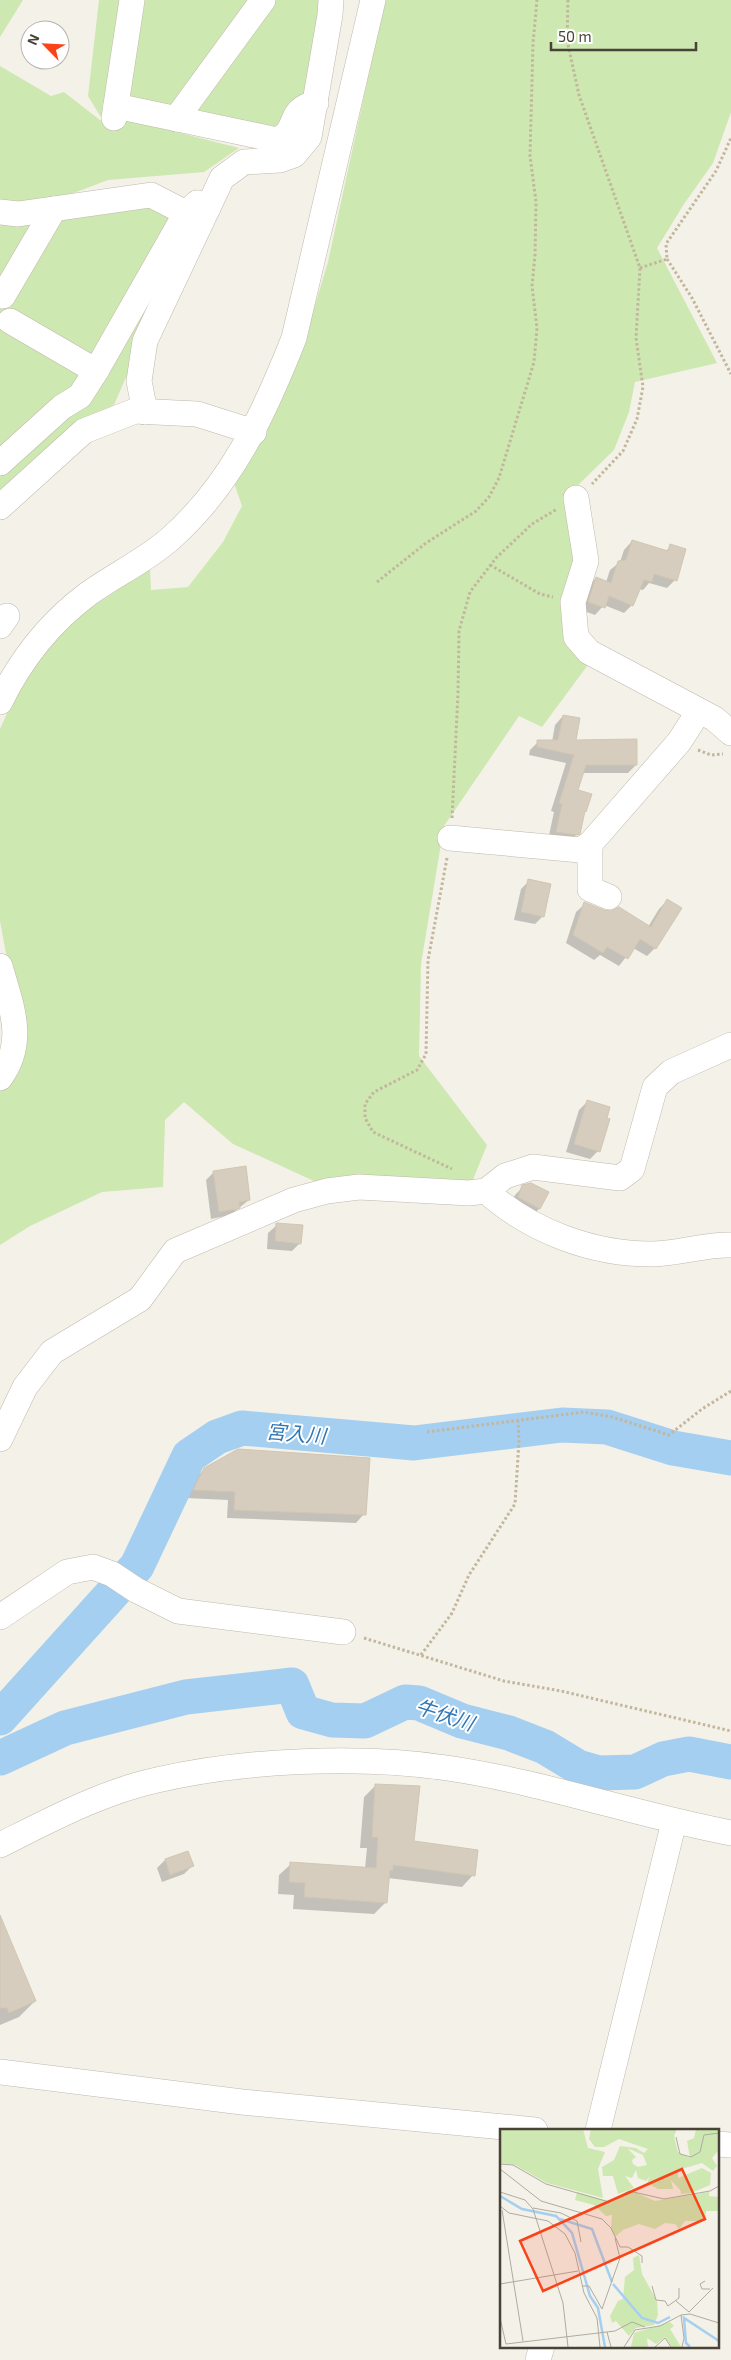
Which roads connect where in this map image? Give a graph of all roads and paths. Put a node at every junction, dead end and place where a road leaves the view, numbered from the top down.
1 (132, 0) edge
2 (264, 0) edge
3 (331, 0) edge
4 (373, 0) edge
5 (537, 0) edge
6 (568, 0) edge
7 (316, 103) junction
8 (176, 119) junction
9 (731, 138) edge
10 (54, 209) junction
11 (197, 211) junction
12 (0, 212) edge
13 (667, 259) junction
14 (640, 268) junction
15 (1, 296) edge
16 (5, 325) edge
17 (96, 371) junction
18 (731, 374) edge
19 (145, 412) junction
20 (254, 432) junction
21 (0, 463) edge
22 (576, 498) junction
23 (0, 507) edge
24 (490, 565) junction
25 (378, 582) dead end
26 (573, 602) junction
27 (0, 702) edge
28 (699, 711) junction
29 (731, 733) edge
30 (679, 742) junction
31 (731, 754) edge
32 (450, 838) junction
33 (590, 844) junction
34 (609, 897) dead end
35 (0, 966) edge
36 (731, 1045) edge
37 (0, 1078) edge
38 (456, 1171) dead end
39 (486, 1191) junction
40 (731, 1245) edge
41 (731, 1391) edge
42 (518, 1421) junction
43 (427, 1432) dead end
44 (0, 1439) edge
45 (0, 1617) edge
46 (343, 1632) joint
47 (421, 1655) junction
48 (731, 1731) edge
49 (674, 1822) junction
50 (731, 1833) edge
51 (0, 1844) edge
52 (0, 2072) edge
53 (525, 2129) edge
54 (598, 2129) edge
55 (718, 2144) edge
56 (731, 2145) edge

1 - 8 street
2 - 8 street
3 - 7 street
4 - 20 street
5 - 25 path
6 - 14 path
7 - 8 street
7 - 11 street
9 - 13 path
10 - 11 street
10 - 12 street
10 - 15 street
11 - 17 street
11 - 19 street
13 - 14 path
13 - 18 path
14 - 22 path
15 - 16 street
16 - 17 street
17 - 21 street
19 - 20 street
19 - 23 street
20 - 27 street
22 - 24 path
22 - 26 street
24 - 26 path
24 - 32 path
26 - 28 street
28 - 29 street
28 - 30 street
30 - 31 path
30 - 33 street
32 - 33 street
32 - 38 path
33 - 34 street
35 - 37 street
36 - 39 street
39 - 40 street
39 - 44 street
41 - 42 path
42 - 43 path
42 - 47 path
45 - 46 street
46 - 47 path
47 - 48 path
49 - 50 street
49 - 51 street
49 - 54 street
52 - 53 street
55 - 56 street

